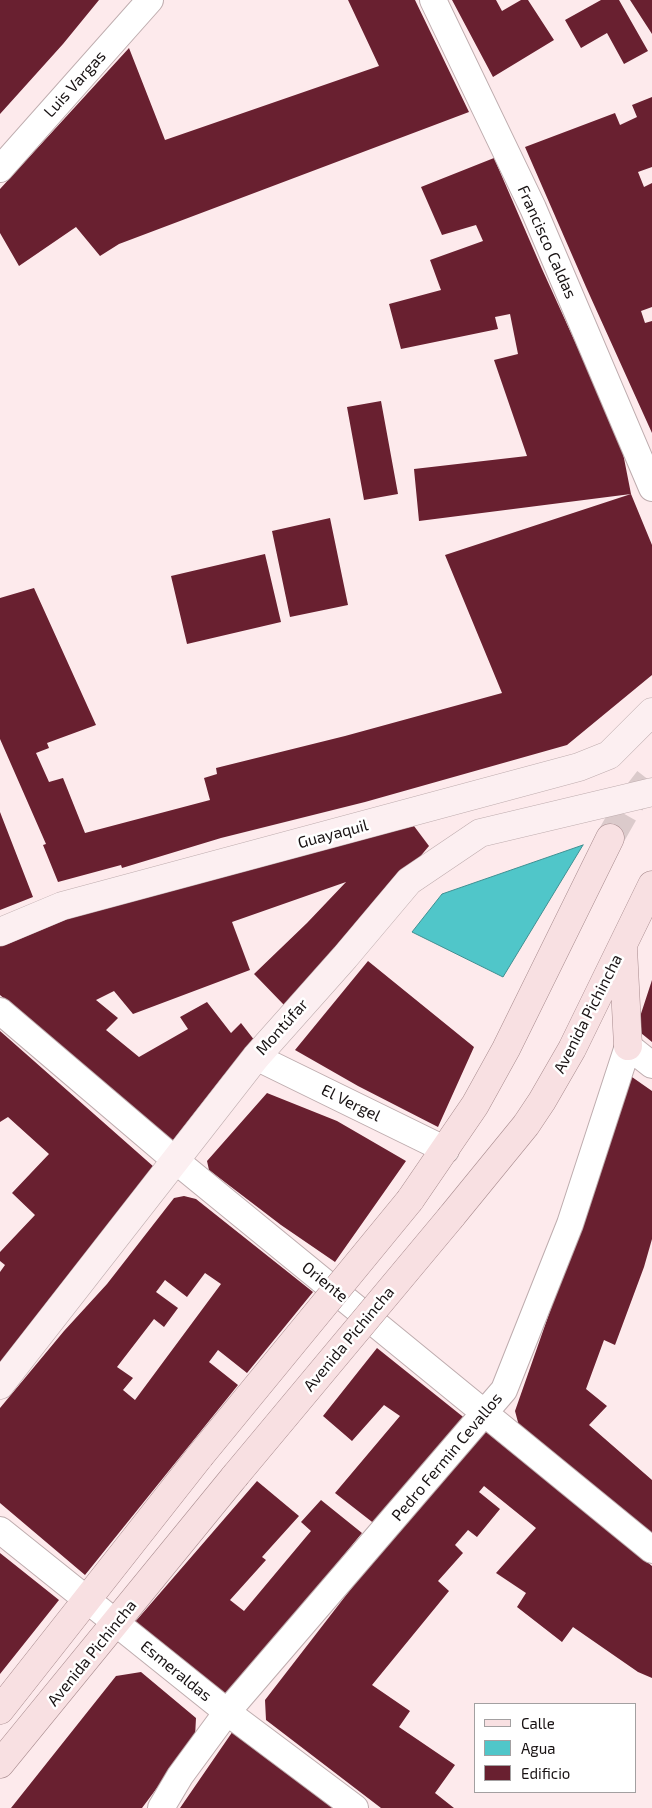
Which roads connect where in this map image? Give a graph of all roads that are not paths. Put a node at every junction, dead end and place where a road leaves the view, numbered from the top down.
1 (150, 0) edge
2 (433, 0) edge
3 (0, 169) edge
4 (652, 488) edge
5 (652, 712) edge
6 (652, 792) edge
7 (610, 838) tunnel mouth
8 (652, 885) edge
9 (0, 932) edge
10 (623, 947) junction
11 (0, 1011) edge
12 (628, 1046) junction
13 (256, 1057) junction
14 (652, 1065) edge
15 (446, 1150) junction
16 (175, 1160) junction
17 (0, 1385) edge
18 (486, 1413) junction
19 (0, 1530) edge
20 (652, 1550) edge
21 (86, 1600) junction
22 (117, 1623) junction
23 (0, 1710) edge
24 (227, 1712) junction
25 (0, 1764) edge
26 (161, 1808) edge
27 (354, 1808) edge

1 - 3 street, Luis Vargas
2 - 4 street, Francisco Caldas
5 - 9 street, Guayaquil
6 - 13 street, Montúfar
7 - 15 main road
8 - 10 main road, Avenida Pichincha
10 - 12 main road
10 - 22 main road, Avenida Pichincha, bridge
11 - 16 street, Oriente
12 - 14 street
12 - 18 street, Pedro Fermin Cevallos
13 - 15 street, El Vergel
13 - 16 street, Montúfar
15 - 21 main road, bridge
16 - 17 street, Montúfar
16 - 18 street, Oriente
18 - 20 street, Oriente
18 - 24 street, Pedro Fermin Cevallos
19 - 21 street, Esmeraldas
21 - 22 street, Esmeraldas
21 - 23 main road
22 - 24 street, Esmeraldas
22 - 25 main road, Avenida Pichincha
24 - 26 street, Pedro Fermin Cevallos
24 - 27 street, Esmeraldas

